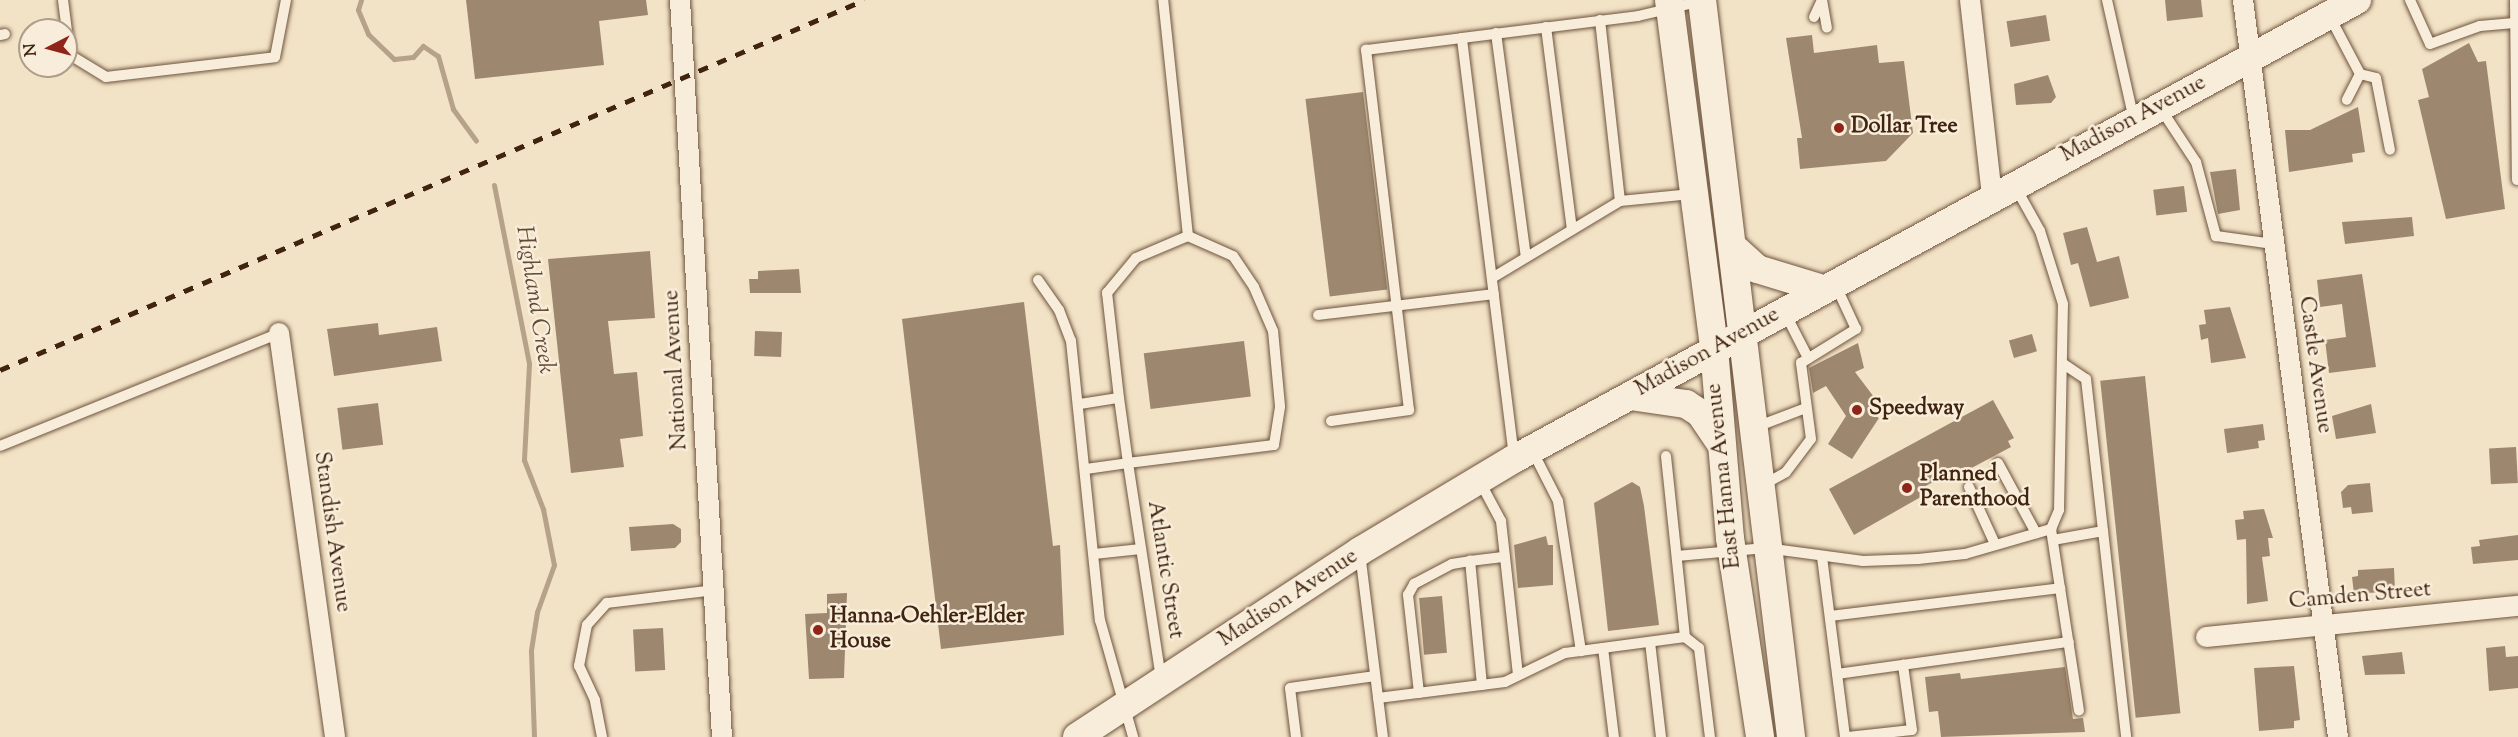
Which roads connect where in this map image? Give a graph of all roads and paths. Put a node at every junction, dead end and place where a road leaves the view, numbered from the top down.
1 (63, 0) edge
2 (286, 0) edge
3 (680, 0) edge
4 (1163, 0) edge
5 (1702, 0) edge
6 (1822, 0) edge
7 (1970, 0) edge
8 (2107, 0) edge
9 (2243, 0) edge
10 (2357, 0) edge
11 (2410, 0) edge
12 (2514, 0) edge
13 (1669, 3) edge
14 (2329, 15) junction
15 (1814, 17) dead end
16 (1600, 20) junction
17 (2514, 22) junction
18 (1546, 27) junction
19 (1827, 28) dead end
20 (1497, 33) junction
21 (1462, 38) junction
22 (2249, 58) junction
23 (2360, 74) junction
24 (2347, 100) dead end
25 (2159, 106) junction
26 (2134, 120) junction
27 (2390, 150) dead end
28 (2517, 180) edge
29 (2003, 190) junction
30 (1695, 194) junction
31 (1620, 201) junction
32 (1572, 229) junction
33 (1188, 236) junction
34 (2273, 244) junction
35 (1734, 248) junction
36 (1526, 257) junction
37 (1492, 278) junction
38 (1038, 279) dead end
39 (1829, 286) junction
40 (1494, 294) junction
41 (1398, 305) junction
42 (1784, 310) junction
43 (1318, 315) dead end
44 (1743, 332) junction
45 (279, 333) joint
46 (1714, 348) junction
47 (1808, 358) junction
48 (2062, 363) junction
49 (1630, 396) junction
50 (1119, 398) junction
51 (1080, 404) junction
52 (1806, 408) junction
53 (1331, 421) dead end
54 (1753, 429) junction
55 (1718, 440) junction
56 (0, 446) edge
57 (1523, 454) junction
58 (1666, 456) dead end
59 (1128, 463) junction
60 (1998, 464) dead end
61 (1086, 469) junction
62 (1479, 480) junction
63 (1760, 486) junction
64 (1969, 487) dead end
65 (2103, 531) junction
66 (2036, 533) junction
67 (2052, 535) junction
68 (1995, 544) junction
69 (1766, 548) junction
70 (1142, 549) junction
71 (1360, 551) junction
72 (1732, 551) junction
73 (1094, 554) junction
74 (1677, 556) junction
75 (1505, 557) junction
76 (1822, 557) junction
77 (1470, 561) junction
78 (2060, 588) junction
79 (714, 590) junction
80 (2518, 606) edge
81 (1830, 616) junction
82 (2325, 627) junction
83 (1685, 637) junction
84 (2206, 637) dead end
85 (1650, 642) junction
86 (2069, 642) junction
87 (1603, 648) junction
88 (1581, 651) junction
89 (1903, 665) junction
90 (1518, 674) junction
91 (1837, 674) junction
92 (1375, 676) junction
93 (1162, 682) junction
94 (1482, 685) junction
95 (1419, 693) junction
96 (1378, 698) junction
97 (1125, 706) junction
98 (2079, 711) dead end
99 (1912, 733) edge
100 (335, 737) edge
101 (602, 737) edge
102 (722, 737) edge
103 (1077, 737) edge
104 (1133, 737) edge
105 (1296, 737) edge
106 (1383, 737) edge
107 (1614, 737) edge
108 (1661, 737) edge
109 (1710, 737) edge
110 (1760, 737) edge
111 (1791, 737) edge
112 (1846, 737) edge
113 (2126, 737) edge
114 (2338, 737) edge

1 - 2 lane
3 - 79 street, National Avenue
4 - 33 lane
5 - 13 lane
5 - 35 main road, East Hanna Avenue
6 - 15 lane
6 - 19 lane
7 - 29 street
8 - 26 lane
9 - 22 street, Castle Avenue
10 - 14 main road, Madison Avenue
11 - 17 lane
12 - 17 lane
13 - 16 lane
13 - 30 main road, East Hanna Avenue
14 - 22 main road, Madison Avenue
14 - 23 lane
16 - 18 lane
16 - 31 lane
17 - 28 lane
18 - 20 lane
18 - 32 lane
20 - 21 lane
20 - 36 lane
21 - 37 lane
21 - 41 lane
22 - 25 main road, Madison Avenue
22 - 34 street, Castle Avenue
23 - 24 lane
23 - 27 lane
25 - 26 main road, Madison Avenue
25 - 34 lane
26 - 29 main road, Madison Avenue
29 - 39 main road, Madison Avenue
29 - 48 lane
30 - 31 lane
30 - 46 main road, East Hanna Avenue
31 - 32 lane
32 - 36 lane
33 - 50 lane
33 - 59 lane
34 - 82 street, Castle Avenue
35 - 39 main road
35 - 44 main road, East Hanna Avenue
36 - 37 lane
37 - 40 lane
38 - 51 lane
39 - 42 main road, Madison Avenue
39 - 47 lane
40 - 41 lane
40 - 57 lane
41 - 43 lane
41 - 53 lane
42 - 44 main road, Madison Avenue
42 - 47 lane
44 - 46 main road, Madison Avenue
44 - 54 main road, East Hanna Avenue
45 - 56 lane
45 - 100 street, Standish Avenue
46 - 49 main road, Madison Avenue
46 - 55 main road, East Hanna Avenue
47 - 52 lane
48 - 65 lane
48 - 67 lane
49 - 55 main road
49 - 57 main road, Madison Avenue
50 - 51 lane
50 - 59 lane
51 - 61 lane
52 - 54 lane
52 - 63 lane
54 - 63 main road, East Hanna Avenue
55 - 72 main road, East Hanna Avenue
57 - 62 main road, Madison Avenue
57 - 88 lane
58 - 74 lane
59 - 61 lane
59 - 70 lane, Atlantic Street
60 - 66 lane
61 - 73 lane
62 - 71 main road, Madison Avenue
62 - 75 lane
63 - 69 main road, East Hanna Avenue
64 - 68 lane
65 - 67 lane
65 - 113 lane
66 - 67 lane
66 - 68 lane
67 - 78 lane
68 - 76 lane
69 - 72 lane
69 - 76 lane
69 - 111 main road, East Hanna Avenue
70 - 73 lane
70 - 93 lane, Atlantic Street
71 - 92 lane
71 - 93 main road, Madison Avenue
72 - 74 lane
72 - 110 main road, East Hanna Avenue
73 - 97 lane
74 - 83 lane
75 - 77 lane
75 - 90 lane
76 - 81 lane
77 - 94 lane
77 - 95 lane
78 - 81 lane
78 - 86 lane
79 - 101 lane
79 - 102 street, National Avenue
80 - 82 street, Camden Street
81 - 91 lane
82 - 84 street, Camden Street
82 - 114 street, Castle Avenue
83 - 85 lane
83 - 109 lane
85 - 87 lane
85 - 108 lane
86 - 89 lane
86 - 98 lane
87 - 88 lane
87 - 107 lane
88 - 90 lane
89 - 91 lane
89 - 99 lane
90 - 94 lane
91 - 112 lane
92 - 96 lane
92 - 105 lane
93 - 97 main road, Madison Avenue
94 - 95 lane
95 - 96 lane
96 - 106 lane
97 - 103 main road, Madison Avenue
97 - 104 lane
99 - 112 lane

